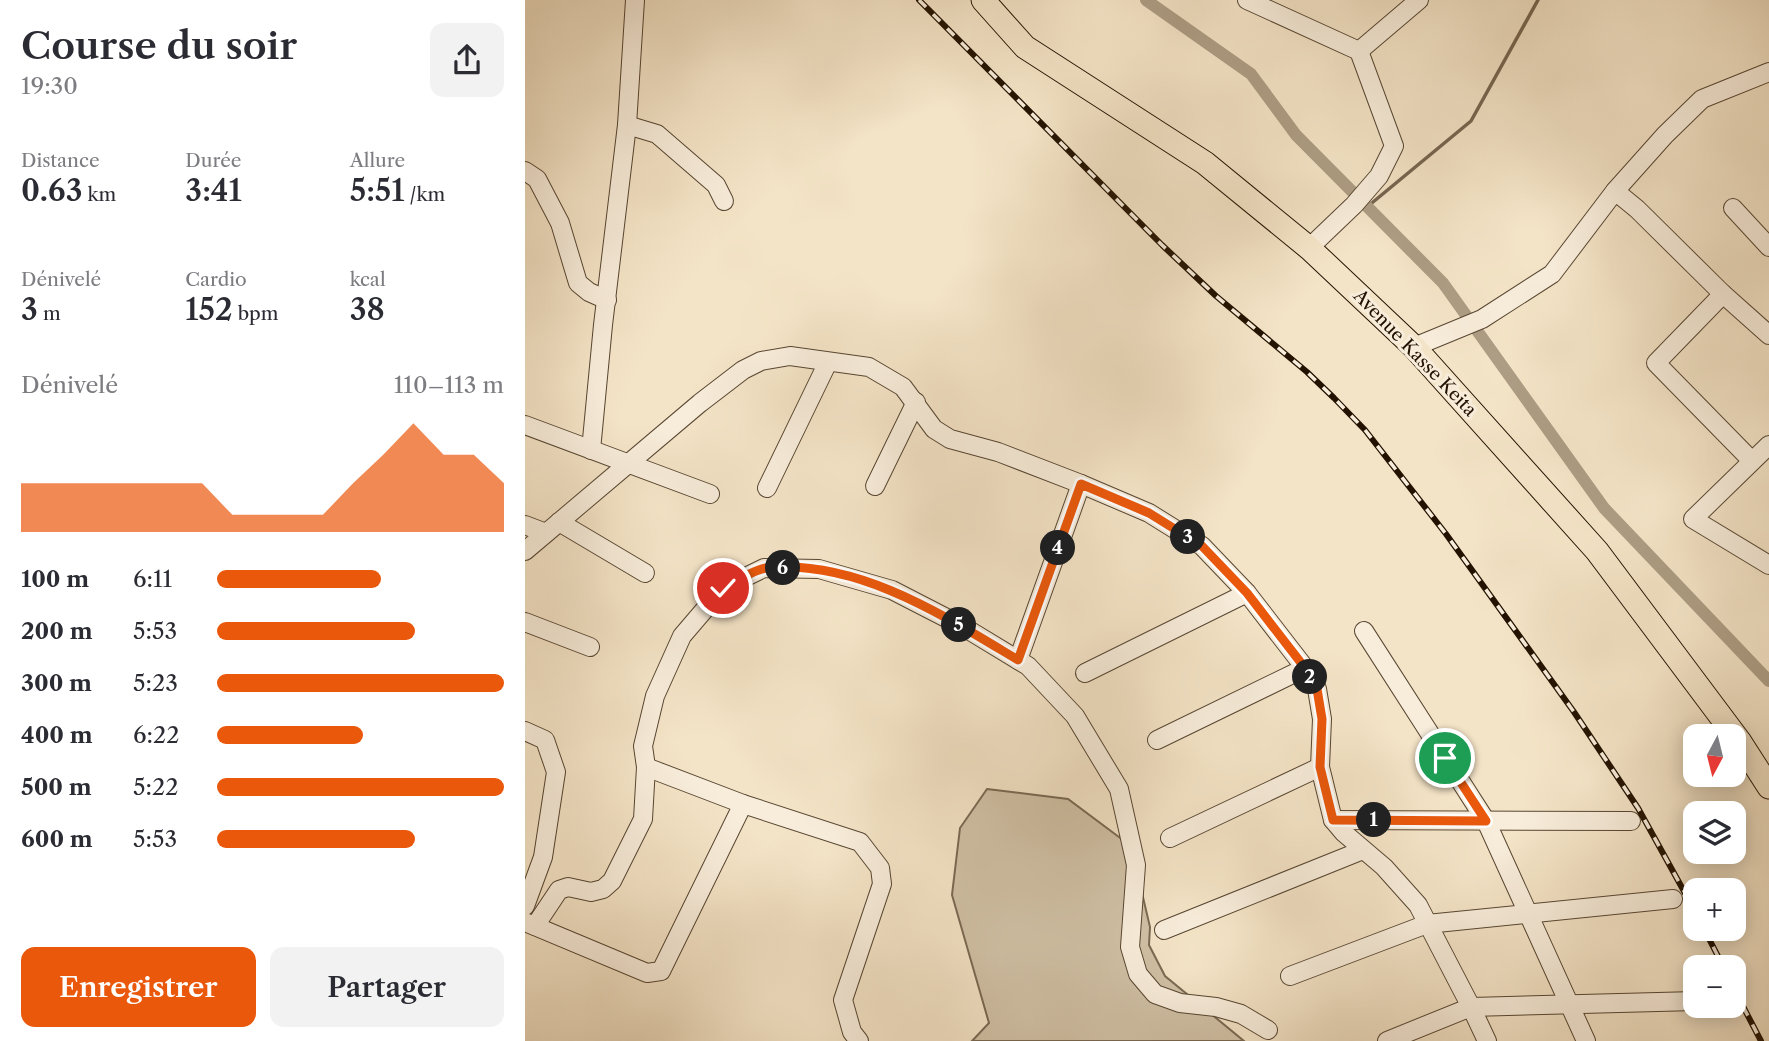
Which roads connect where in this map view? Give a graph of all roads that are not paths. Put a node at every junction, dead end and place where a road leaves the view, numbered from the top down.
1 (635, 0) edge
2 (983, 0) edge
3 (1247, 0) edge
4 (1419, 0) edge
5 (1359, 51) junction
6 (1769, 72) edge
7 (627, 125) junction
8 (525, 171) edge
9 (1615, 191) junction
10 (724, 201) dead end
11 (1734, 208) dead end
12 (1769, 247) edge
13 (1309, 248) junction
14 (1723, 295) junction
15 (607, 300) junction
16 (1769, 335) edge
17 (1414, 347) junction
18 (828, 362) junction
19 (916, 402) junction
20 (525, 425) edge
21 (1769, 445) edge
22 (591, 450) junction
23 (1752, 461) junction
24 (628, 464) junction
25 (1081, 484) junction
26 (875, 486) dead end
27 (767, 488) dead end
28 (710, 494) dead end
29 (525, 525) edge
30 (553, 528) junction
31 (525, 551) edge
32 (1769, 565) edge
33 (645, 573) dead end
34 (1247, 593) junction
35 (525, 622) edge
36 (1364, 631) dead end
37 (590, 647) dead end
38 (1018, 660) junction
39 (1305, 668) junction
40 (1085, 673) dead end
41 (525, 731) edge
42 (1157, 740) dead end
43 (646, 767) junction
44 (1320, 767) junction
45 (1769, 787) edge
46 (743, 804) junction
47 (1333, 820) junction
48 (1486, 821) junction
49 (1631, 821) dead end
50 (1170, 838) dead end
51 (1363, 849) junction
52 (1673, 900) dead end
53 (525, 906) edge
54 (1527, 914) junction
55 (530, 924) edge
56 (1427, 924) junction
57 (1164, 930) dead end
58 (1290, 976) dead end
59 (1683, 1001) edge
60 (1569, 1004) junction
61 (1471, 1007) junction
62 (1268, 1030) dead end
63 (859, 1041) edge
64 (1387, 1041) edge
65 (1487, 1041) edge
66 (1586, 1041) edge

1 - 7 street
2 - 13 main road, Avenue Kasse Keita
3 - 5 street
4 - 5 street
5 - 13 street
6 - 9 street
7 - 10 street
7 - 15 street
8 - 15 street
9 - 14 street
9 - 17 street
11 - 12 street
13 - 17 main road, Avenue Kasse Keita
14 - 16 street
14 - 23 street
15 - 22 street
17 - 45 main road, Avenue Kasse Keita
18 - 19 street
18 - 24 street
18 - 27 street
19 - 25 street
19 - 26 street
20 - 22 street
21 - 23 street
22 - 24 street
23 - 32 street
24 - 28 street
24 - 30 street
25 - 34 street
25 - 38 street
29 - 30 street
30 - 31 street
30 - 33 street
34 - 39 street
34 - 40 street
35 - 37 street
36 - 48 street
38 - 43 street
38 - 62 street
39 - 42 street
39 - 44 street
41 - 53 street
43 - 46 street
43 - 55 street
44 - 47 street
44 - 50 street
46 - 55 street
46 - 63 street
47 - 48 street
47 - 51 street
48 - 49 street
48 - 54 street
51 - 56 street
51 - 57 street
52 - 54 street
54 - 56 street
54 - 60 street
56 - 58 street
56 - 61 street
59 - 60 street
60 - 61 street
60 - 66 street
61 - 64 street
61 - 65 street

